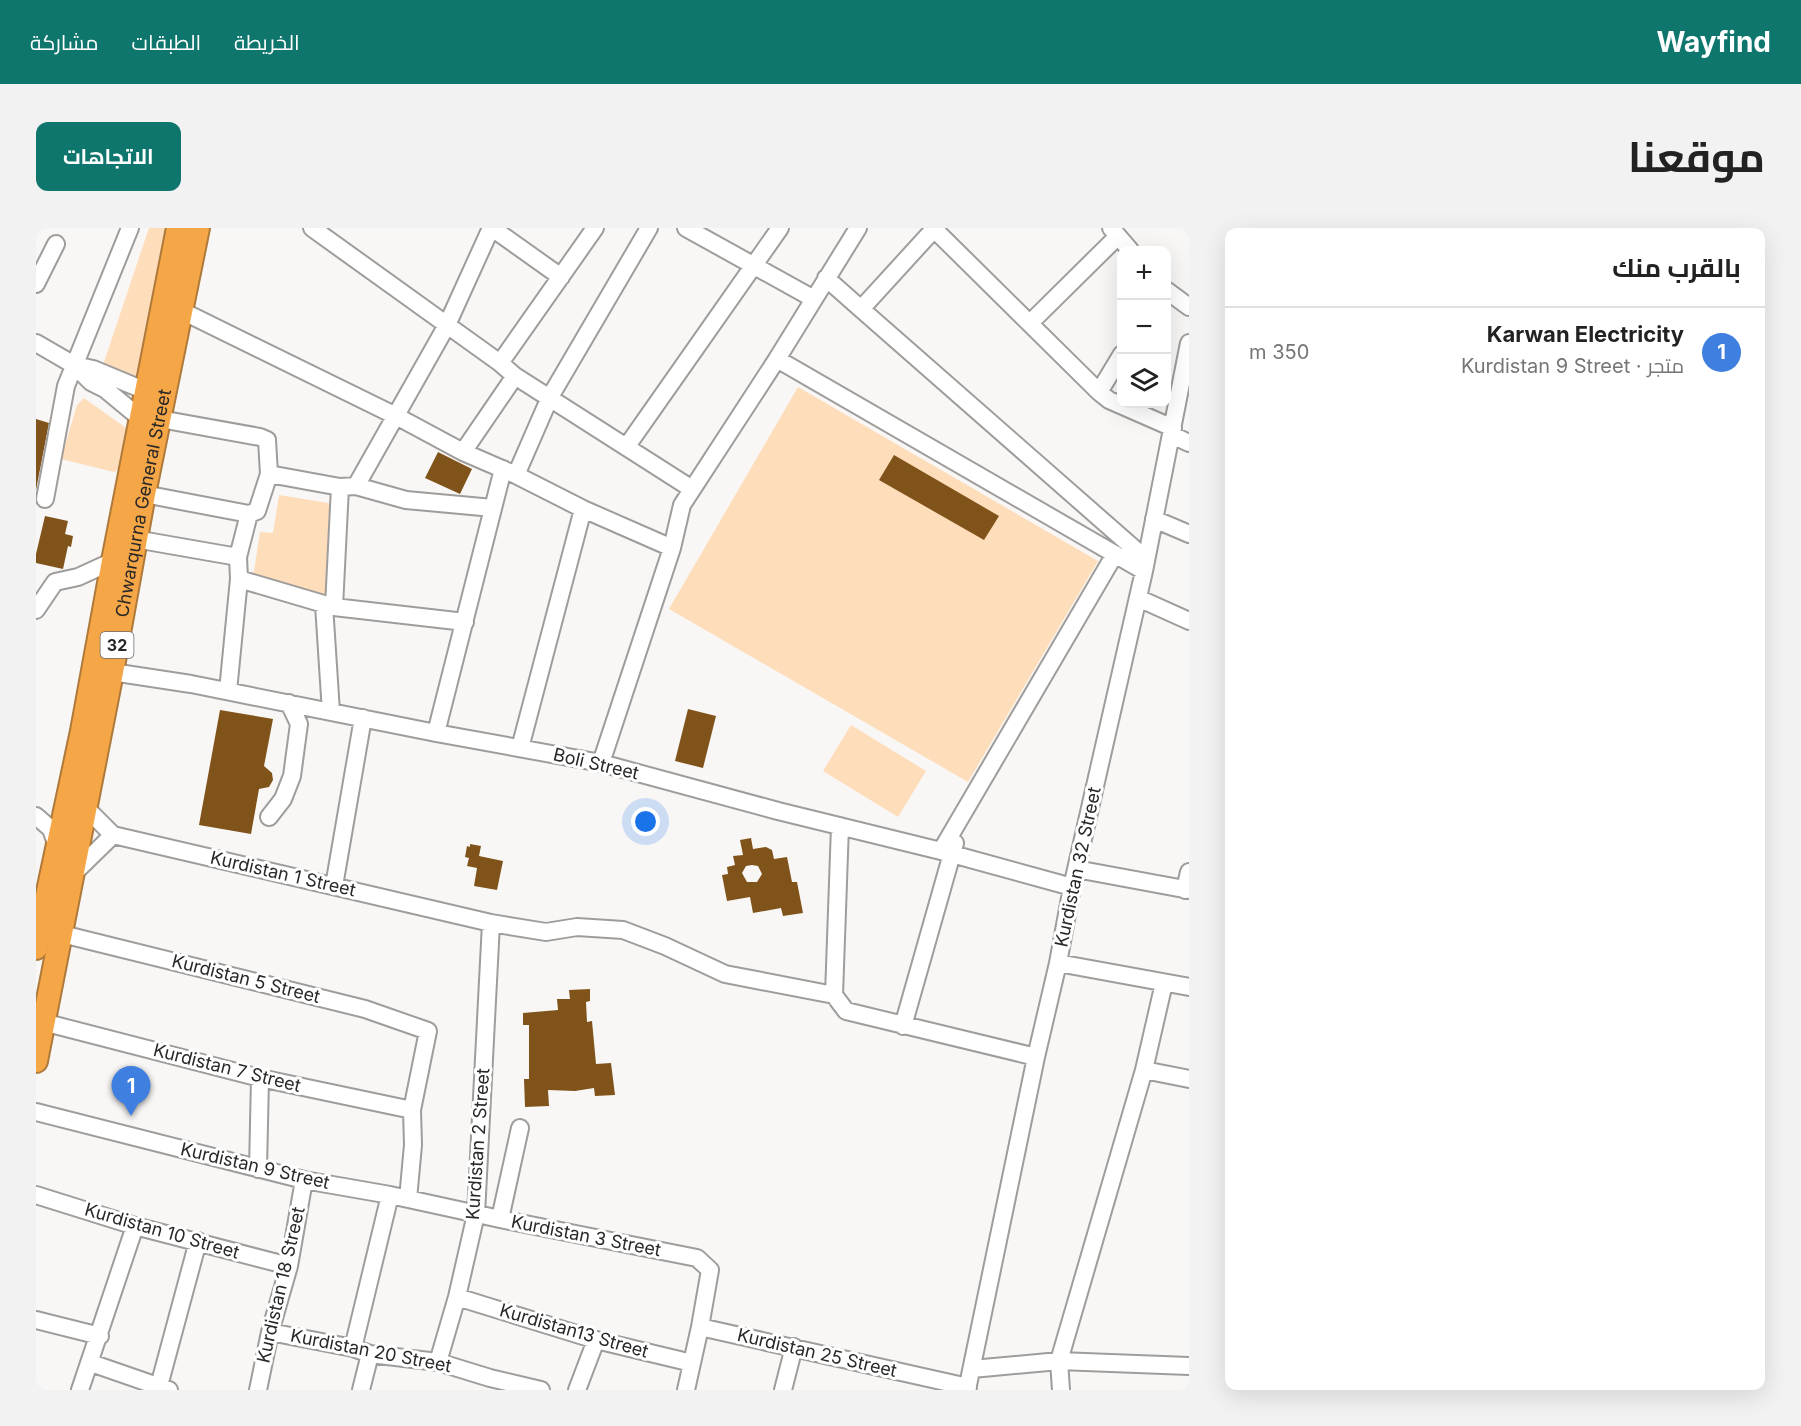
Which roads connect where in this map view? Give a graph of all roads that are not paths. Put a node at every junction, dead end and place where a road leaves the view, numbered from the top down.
1 (130, 228) edge
2 (178, 228) edge
3 (198, 228) edge
4 (312, 228) edge
5 (491, 228) edge
6 (595, 228) edge
7 (649, 228) edge
8 (686, 228) edge
9 (780, 228) edge
10 (858, 228) edge
11 (935, 229) edge
12 (1114, 232) edge
13 (56, 244) dead end
14 (1126, 246) edge
15 (753, 267) junction
16 (561, 277) junction
17 (826, 278) junction
18 (36, 284) edge
19 (1171, 293) edge
20 (814, 299) junction
21 (1189, 307) edge
22 (861, 309) junction
23 (182, 311) junction
24 (1030, 323) junction
25 (447, 325) junction
26 (36, 343) edge
27 (1189, 343) edge
28 (777, 359) junction
29 (1117, 362) edge
30 (500, 363) junction
31 (74, 365) junction
32 (515, 376) junction
33 (146, 391) junction
34 (1099, 392) junction
35 (550, 397) junction
36 (396, 416) junction
37 (150, 418) junction
38 (1173, 431) junction
39 (1189, 443) edge
40 (627, 446) junction
41 (463, 452) junction
42 (510, 472) junction
43 (269, 474) junction
44 (348, 486) junction
45 (692, 489) junction
46 (144, 494) junction
47 (45, 499) dead end
48 (493, 508) junction
49 (583, 509) junction
50 (249, 514) junction
51 (1154, 519) junction
52 (1189, 534) edge
53 (135, 539) junction
54 (672, 548) junction
55 (1115, 554) junction
56 (238, 557) junction
57 (113, 561) junction
58 (1145, 565) junction
59 (239, 579) junction
60 (1138, 598) junction
61 (329, 606) junction
62 (36, 610) edge
63 (1189, 621) edge
64 (465, 622) junction
65 (107, 665) junction
66 (228, 691) junction
67 (289, 704) junction
68 (331, 712) junction
69 (363, 718) junction
70 (436, 733) junction
71 (520, 748) junction
72 (601, 763) junction
73 (76, 806) junction
74 (36, 810) edge
75 (36, 816) edge
76 (269, 817) dead end
77 (840, 826) junction
78 (113, 835) junction
79 (58, 849) junction
80 (946, 852) junction
81 (1076, 868) junction
82 (1189, 872) edge
83 (72, 875) junction
84 (334, 886) junction
85 (1072, 887) junction
86 (1187, 890) edge
87 (491, 923) junction
88 (62, 934) junction
89 (36, 948) edge
90 (1058, 963) junction
91 (1164, 983) junction
92 (1189, 987) edge
93 (834, 994) junction
94 (43, 1022) junction
95 (903, 1026) junction
96 (1036, 1057) junction
97 (36, 1061) edge
98 (1144, 1070) junction
99 (260, 1078) junction
100 (1189, 1079) edge
101 (412, 1110) junction
102 (36, 1112) edge
103 (520, 1128) dead end
104 (258, 1169) junction
105 (304, 1180) junction
106 (36, 1195) edge
107 (390, 1195) junction
108 (408, 1199) junction
109 (476, 1214) junction
110 (500, 1219) junction
111 (135, 1226) junction
112 (198, 1241) junction
113 (289, 1266) junction
114 (457, 1297) junction
115 (36, 1320) edge
116 (700, 1327) junction
117 (270, 1332) junction
118 (100, 1336) junction
119 (596, 1340) junction
120 (794, 1347) junction
121 (353, 1348) junction
122 (370, 1354) junction
123 (1059, 1361) junction
124 (438, 1362) junction
125 (91, 1363) junction
126 (692, 1363) junction
127 (1189, 1366) edge
128 (972, 1369) junction
129 (488, 1384) edge
130 (165, 1388) edge
131 (968, 1389) edge
132 (80, 1390) edge
133 (258, 1390) edge
134 (361, 1390) edge
135 (541, 1390) edge
136 (577, 1390) edge
137 (686, 1390) edge
138 (783, 1390) edge
139 (1061, 1390) edge

1 - 31 street
2 - 33 highway, Chwarqurna General Street / 32
3 - 23 highway, Chwarqurna General Street / 32
4 - 25 street
5 - 16 street
5 - 25 street
6 - 16 street
7 - 35 street
8 - 15 street
9 - 15 street
10 - 17 street
11 - 22 street
11 - 24 street
12 - 14 street
12 - 24 street
13 - 18 street
15 - 20 street
15 - 40 street
16 - 30 street
17 - 20 street
17 - 22 street
19 - 21 street
20 - 28 street
22 - 58 street
23 - 36 street
23 - 37 highway, Chwarqurna General Street / 32
24 - 34 street
25 - 30 street
25 - 36 street
26 - 31 street
27 - 38 street, Kurdistan 32 Street
28 - 45 street
28 - 55 street
29 - 34 street
30 - 32 street
31 - 33 street
31 - 37 street
31 - 47 street
32 - 35 street
32 - 41 street
33 - 37 highway, Chwarqurna General Street / 32
34 - 38 street
35 - 40 street
35 - 42 street
36 - 41 street
36 - 44 street
37 - 43 street
37 - 46 highway, Chwarqurna General Street / 32
37 - 57 highway, Chwarqurna General Street / 32
38 - 39 street
38 - 51 street, Kurdistan 32 Street
40 - 45 street
41 - 42 street
42 - 48 street
42 - 49 street
43 - 44 street
43 - 50 street
44 - 48 street
44 - 61 street
45 - 54 street
46 - 50 street
46 - 53 highway, Chwarqurna General Street / 32
48 - 64 street
49 - 54 street
49 - 71 street
50 - 56 street
51 - 52 street
51 - 58 street, Kurdistan 32 Street
53 - 56 street
53 - 65 highway, Chwarqurna General Street / 32
54 - 72 street
55 - 58 street
55 - 80 street
56 - 59 street
57 - 62 street
57 - 65 highway, Chwarqurna General Street / 32
58 - 60 street, Kurdistan 32 Street
59 - 61 street
59 - 66 street
60 - 63 street
60 - 81 street, Kurdistan 32 Street
61 - 64 street
61 - 68 street
64 - 70 street
65 - 66 street, Boli Street
65 - 73 highway, Chwarqurna General Street / 32
66 - 67 street, Boli Street
67 - 68 street, Boli Street
67 - 76 street
68 - 69 street, Boli Street
69 - 70 street, Boli Street
69 - 84 street
70 - 71 street, Boli Street
71 - 72 street, Boli Street
72 - 77 street, Boli Street
73 - 74 street
73 - 78 street
73 - 79 highway, Chwarqurna General Street / 32
73 - 83 highway, Chwarqurna General Street / 32
75 - 79 street
77 - 80 street, Boli Street
77 - 93 street
78 - 83 street
78 - 84 street, Kurdistan 1 Street
79 - 89 highway, Chwarqurna General Street / 32
80 - 85 street, Boli Street
80 - 95 street
81 - 85 street, Kurdistan 32 Street
81 - 86 street
82 - 86 street
83 - 88 highway, Chwarqurna General Street / 32
84 - 87 street, Kurdistan 1 Street
85 - 90 street, Kurdistan 32 Street
87 - 93 street, Kurdistan 1 Street
87 - 109 street, Kurdistan 2 Street
88 - 94 highway, Chwarqurna General Street / 32
88 - 101 street, Kurdistan 5 Street
90 - 91 street
90 - 96 street, Kurdistan 32 Street
91 - 92 street
91 - 98 street
93 - 95 street
94 - 97 highway, Chwarqurna General Street / 32
94 - 99 street, Kurdistan 7 Street
95 - 96 street
96 - 128 street, Kurdistan 32 Street
98 - 100 street
98 - 123 street
99 - 101 street, Kurdistan 7 Street
99 - 104 street
101 - 108 street
102 - 104 street, Kurdistan 9 Street
103 - 110 street
104 - 105 street, Kurdistan 9 Street
105 - 107 street, Kurdistan 9 Street
105 - 113 street, Kurdistan 18 Street
106 - 111 street, Kurdistan 10 Street
107 - 108 street, Kurdistan 9 Street
107 - 121 street
108 - 109 street, Kurdistan 9 Street
109 - 110 street, Kurdistan 3 Street
109 - 114 street, Kurdistan 2 Street
110 - 116 street, Kurdistan 3 Street
111 - 112 street, Kurdistan 10 Street
111 - 118 street
112 - 113 street, Kurdistan 10 Street
112 - 130 street
113 - 117 street, Kurdistan 18 Street
114 - 119 street, Kurdistan13 Street
114 - 124 street, Kurdistan 2 Street
115 - 118 street
116 - 120 street, Kurdistan 25 Street
116 - 126 street
117 - 121 street, Kurdistan 20 Street
117 - 133 street, Kurdistan 18 Street
118 - 125 street
119 - 126 street, Kurdistan13 Street
119 - 136 street
120 - 131 street, Kurdistan 25 Street
120 - 138 street
121 - 122 street, Kurdistan 20 Street
122 - 124 street, Kurdistan 20 Street
122 - 134 street
123 - 127 street
123 - 128 street
123 - 139 street
124 - 129 street, Kurdistan 20 Street
125 - 130 street
125 - 132 street
126 - 137 street
128 - 131 street, Kurdistan 32 Street
129 - 135 street, Kurdistan 20 Street

